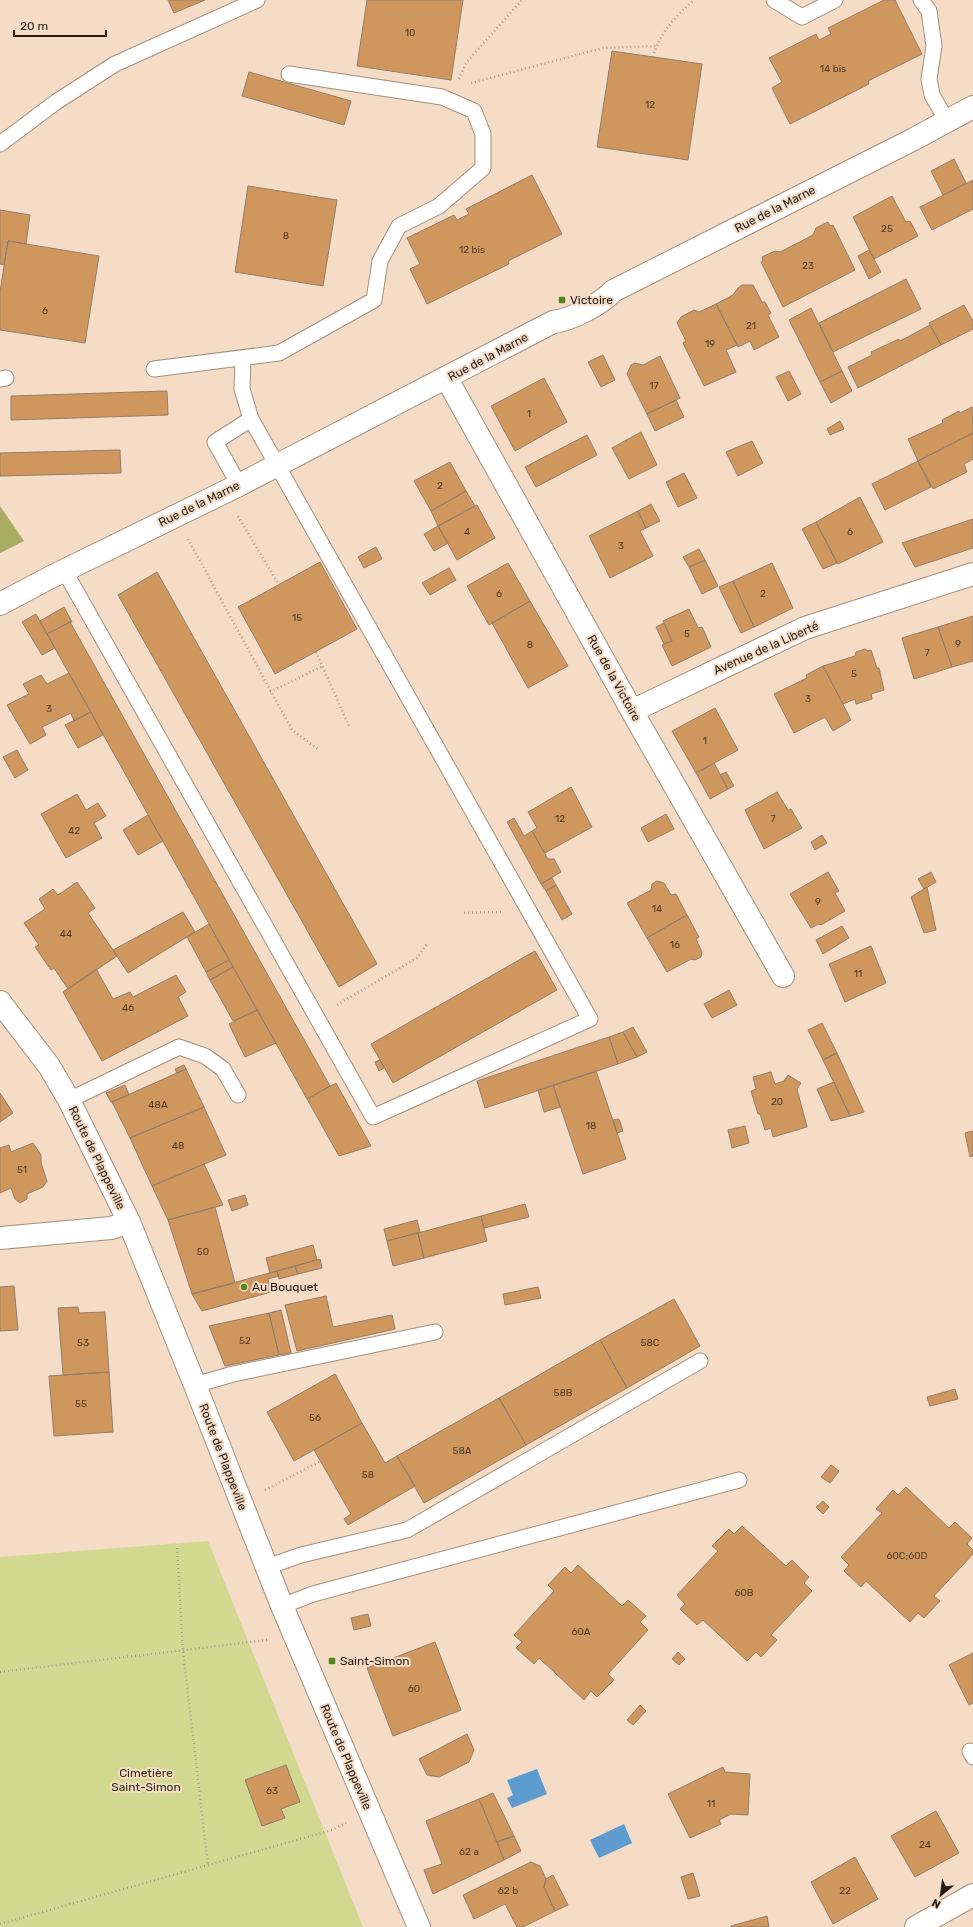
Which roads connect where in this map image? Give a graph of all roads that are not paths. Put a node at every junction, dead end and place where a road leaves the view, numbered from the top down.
1 (257, 0) edge
2 (774, 0) edge
3 (835, 0) edge
4 (921, 0) edge
5 (289, 74) dead end
6 (973, 107) edge
7 (947, 121) junction
8 (0, 144) edge
9 (243, 358) junction
10 (154, 369) dead end
11 (447, 379) junction
12 (251, 419) junction
13 (277, 465) junction
14 (232, 488) junction
15 (64, 570) junction
16 (973, 574) edge
17 (0, 604) edge
18 (632, 711) junction
19 (783, 976) dead end
20 (0, 1002) edge
21 (238, 1095) dead end
22 (69, 1100) junction
23 (129, 1222) junction
24 (0, 1238) edge
25 (435, 1332) dead end
26 (700, 1361) dead end
27 (195, 1385) junction
28 (739, 1480) dead end
29 (267, 1567) junction
30 (282, 1606) junction
31 (973, 1894) edge
32 (419, 1927) edge
33 (916, 1927) edge

1 - 8 lane
2 - 3 lane
4 - 7 lane
5 - 9 lane
6 - 7 street, Rue de la Marne
7 - 11 street, Rue de la Marne
9 - 10 lane
9 - 12 lane
11 - 13 street, Rue de la Marne
11 - 18 street, Rue de la Victoire
12 - 13 lane
12 - 14 lane
13 - 14 street, Rue de la Marne
13 - 15 lane
14 - 15 street, Rue de la Marne
15 - 17 street, Rue de la Marne
16 - 18 street, Avenue de la Liberté
18 - 19 street, Rue de la Victoire
20 - 22 street, Route de Plappeville
21 - 22 lane
22 - 23 street, Route de Plappeville
23 - 24 street
23 - 27 street, Route de Plappeville
25 - 27 lane
26 - 29 lane
27 - 29 street, Route de Plappeville
28 - 30 lane
29 - 30 street, Route de Plappeville
30 - 32 street, Route de Plappeville
31 - 33 street

